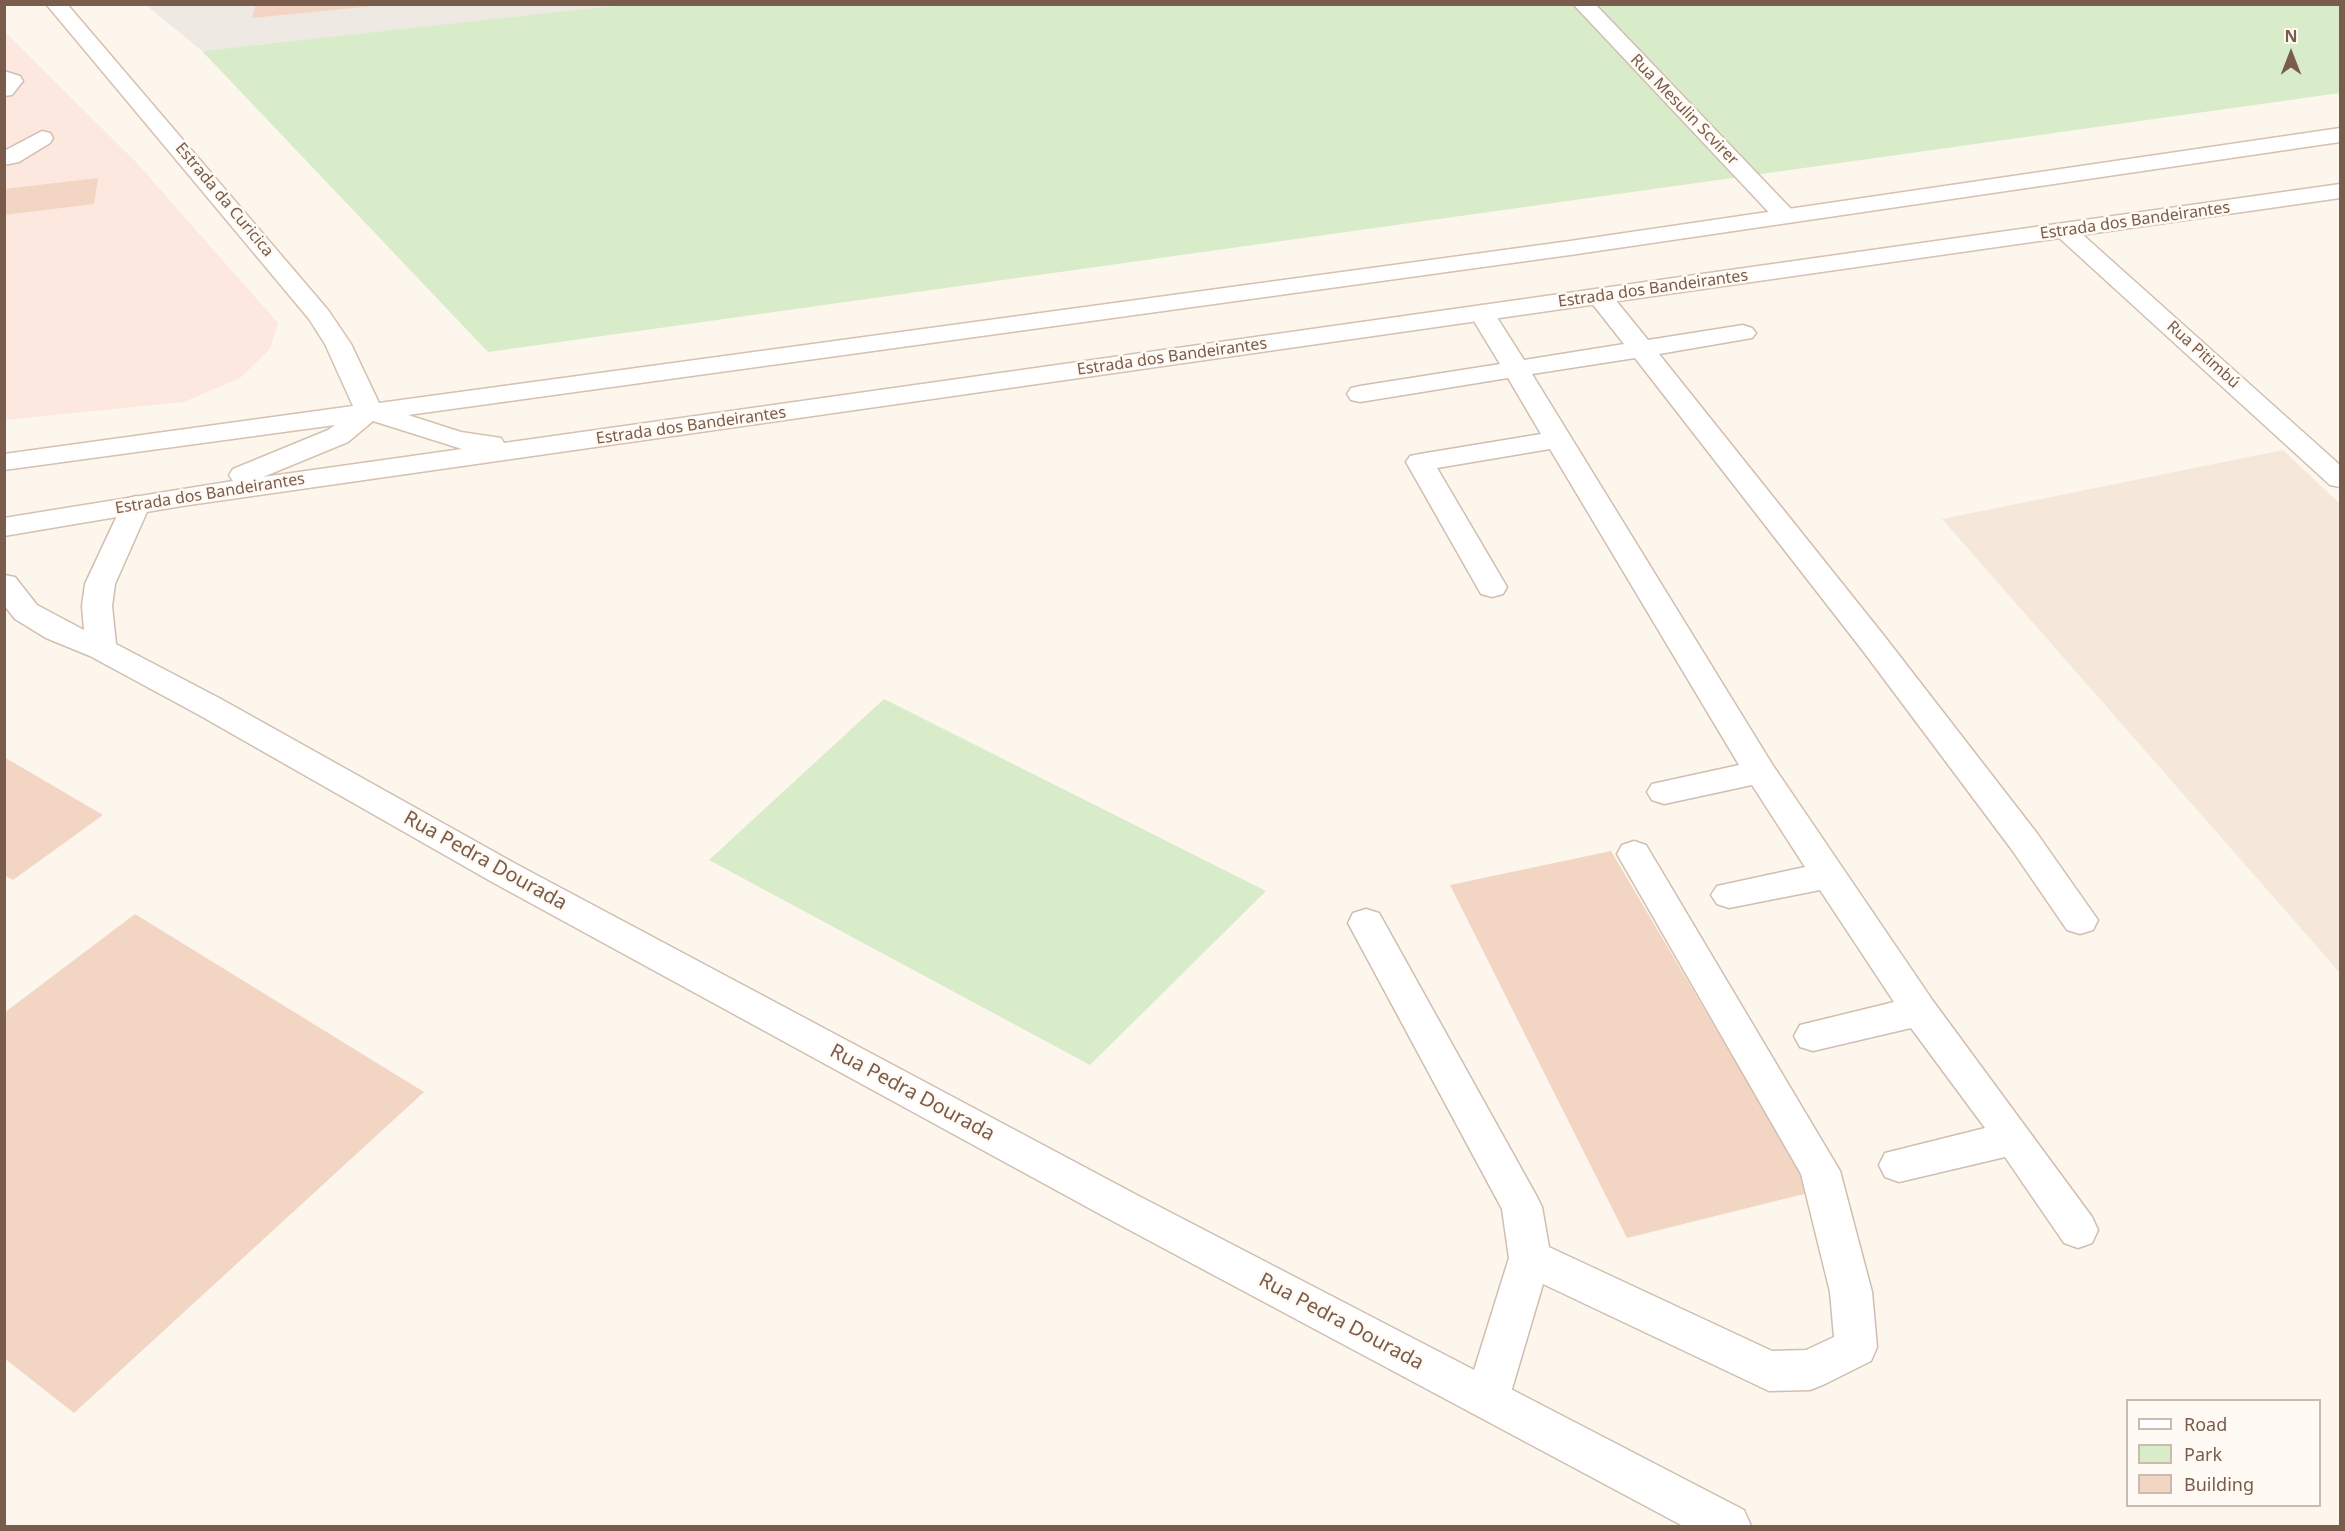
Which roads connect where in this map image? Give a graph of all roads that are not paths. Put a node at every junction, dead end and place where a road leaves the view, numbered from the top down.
1 (56, 4) edge
2 (1582, 4) edge
3 (4, 77) edge
4 (4, 90) edge
5 (2340, 135) edge
6 (42, 138) dead end
7 (4, 158) edge
8 (2340, 191) edge
9 (1785, 216) junction
10 (2065, 231) junction
11 (1600, 297) junction
12 (1482, 313) junction
13 (1743, 333) dead end
14 (1638, 348) junction
15 (1516, 368) junction
16 (1360, 394) dead end
17 (369, 411) junction
18 (1559, 439) junction
19 (524, 449) junction
20 (4, 462) edge
21 (2340, 479) edge
22 (182, 497) junction
23 (136, 506) junction
24 (4, 527) edge
25 (4, 584) edge
26 (1492, 587) dead end
27 (101, 649) junction
28 (1760, 772) junction
29 (1664, 792) dead end
30 (1634, 854) dead end
31 (1829, 875) junction
32 (1729, 895) dead end
33 (2080, 920) dead end
34 (1366, 923) dead end
35 (1920, 1011) junction
36 (1814, 1036) dead end
37 (2014, 1138) junction
38 (1899, 1165) dead end
39 (2078, 1230) dead end
40 (1530, 1258) junction
41 (1487, 1399) junction
42 (1728, 1527) edge

1 - 17 main road, Estrada da Curicica
2 - 9 main road, Rua Mesulin Scvirer
3 - 4 main road
5 - 9 main road
6 - 7 main road
8 - 10 main road, Estrada dos Bandeirantes
9 - 17 main road
10 - 11 main road, Estrada dos Bandeirantes
10 - 21 main road, Rua Pitimbú
11 - 12 main road, Estrada dos Bandeirantes
11 - 14 main road
12 - 15 main road
12 - 19 main road, Estrada dos Bandeirantes
13 - 14 main road
14 - 15 main road
14 - 33 main road
15 - 16 main road
15 - 18 main road
17 - 19 main road
17 - 20 main road
17 - 22 main road
18 - 26 main road
18 - 28 main road
19 - 22 main road, Estrada dos Bandeirantes
22 - 23 main road, Estrada dos Bandeirantes
23 - 24 main road, Estrada dos Bandeirantes
23 - 27 main road
25 - 27 main road, Rua Pedra Dourada
27 - 41 main road, Rua Pedra Dourada
28 - 29 main road
28 - 31 main road
30 - 40 main road
31 - 32 main road
31 - 35 main road
34 - 40 main road
35 - 36 main road
35 - 37 main road
37 - 38 main road
37 - 39 main road
40 - 41 main road
41 - 42 main road, Rua Pedra Dourada

